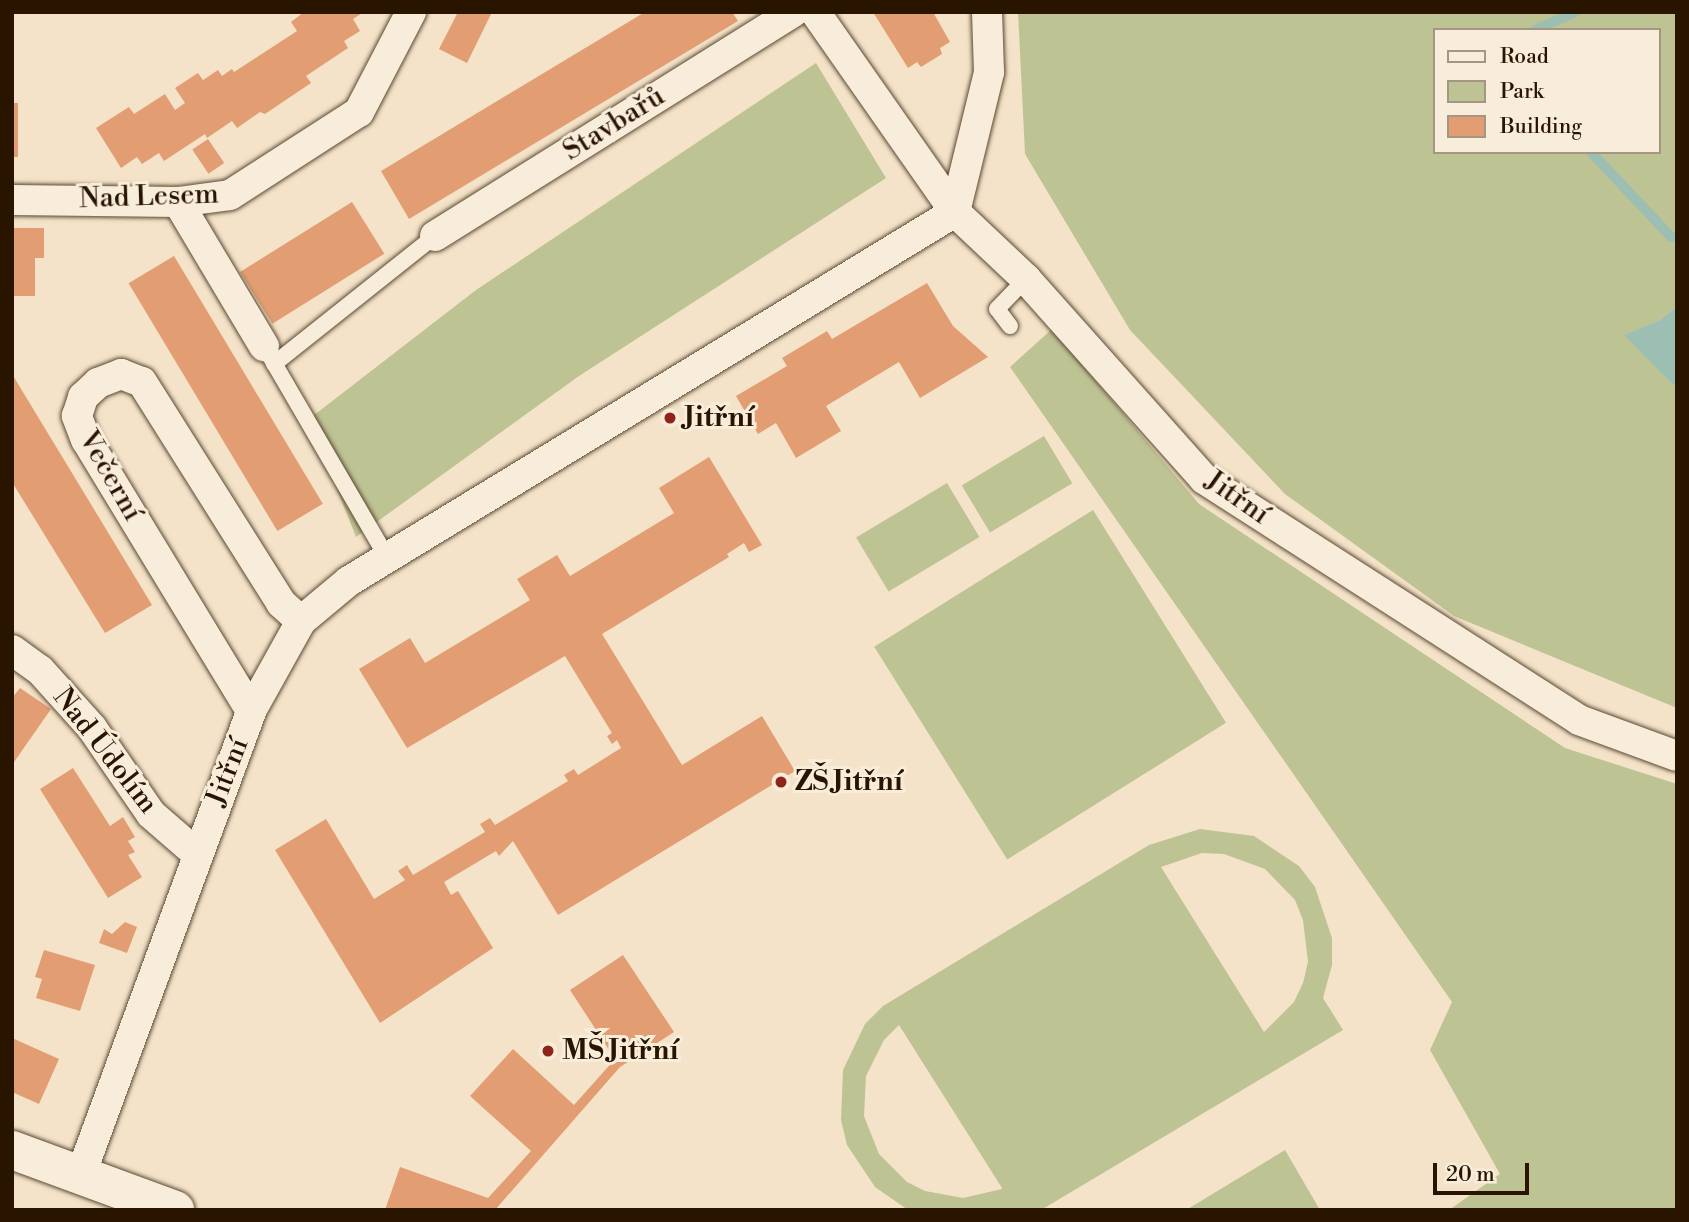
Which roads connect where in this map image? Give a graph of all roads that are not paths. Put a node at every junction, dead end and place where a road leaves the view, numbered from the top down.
1 (411, 12) edge
2 (793, 12) edge
3 (815, 12) edge
4 (986, 12) edge
5 (12, 200) edge
6 (178, 202) junction
7 (955, 212) junction
8 (435, 236) joint
9 (1026, 279) junction
10 (1010, 326) dead end
11 (269, 355) junction
12 (387, 557) junction
13 (301, 621) junction
14 (12, 650) edge
15 (251, 711) junction
16 (1677, 755) edge
17 (197, 853) junction
18 (12, 1150) edge
19 (81, 1174) junction
20 (175, 1210) edge

1 - 6 street, Nad Lesem
2 - 8 street, Stavbařů
3 - 7 street
4 - 7 street
5 - 6 street, Nad Lesem
6 - 11 street
7 - 9 street, Jitřní
7 - 12 street, Jitřní
8 - 11 lane
9 - 10 lane
9 - 16 street, Jitřní
11 - 12 lane
12 - 13 street, Jitřní
13 - 15 street, Jitřní
13 - 15 street, Večerní
14 - 17 street, Nad Údolím
15 - 17 street, Jitřní
17 - 19 street, Jitřní
18 - 19 street
19 - 20 street

